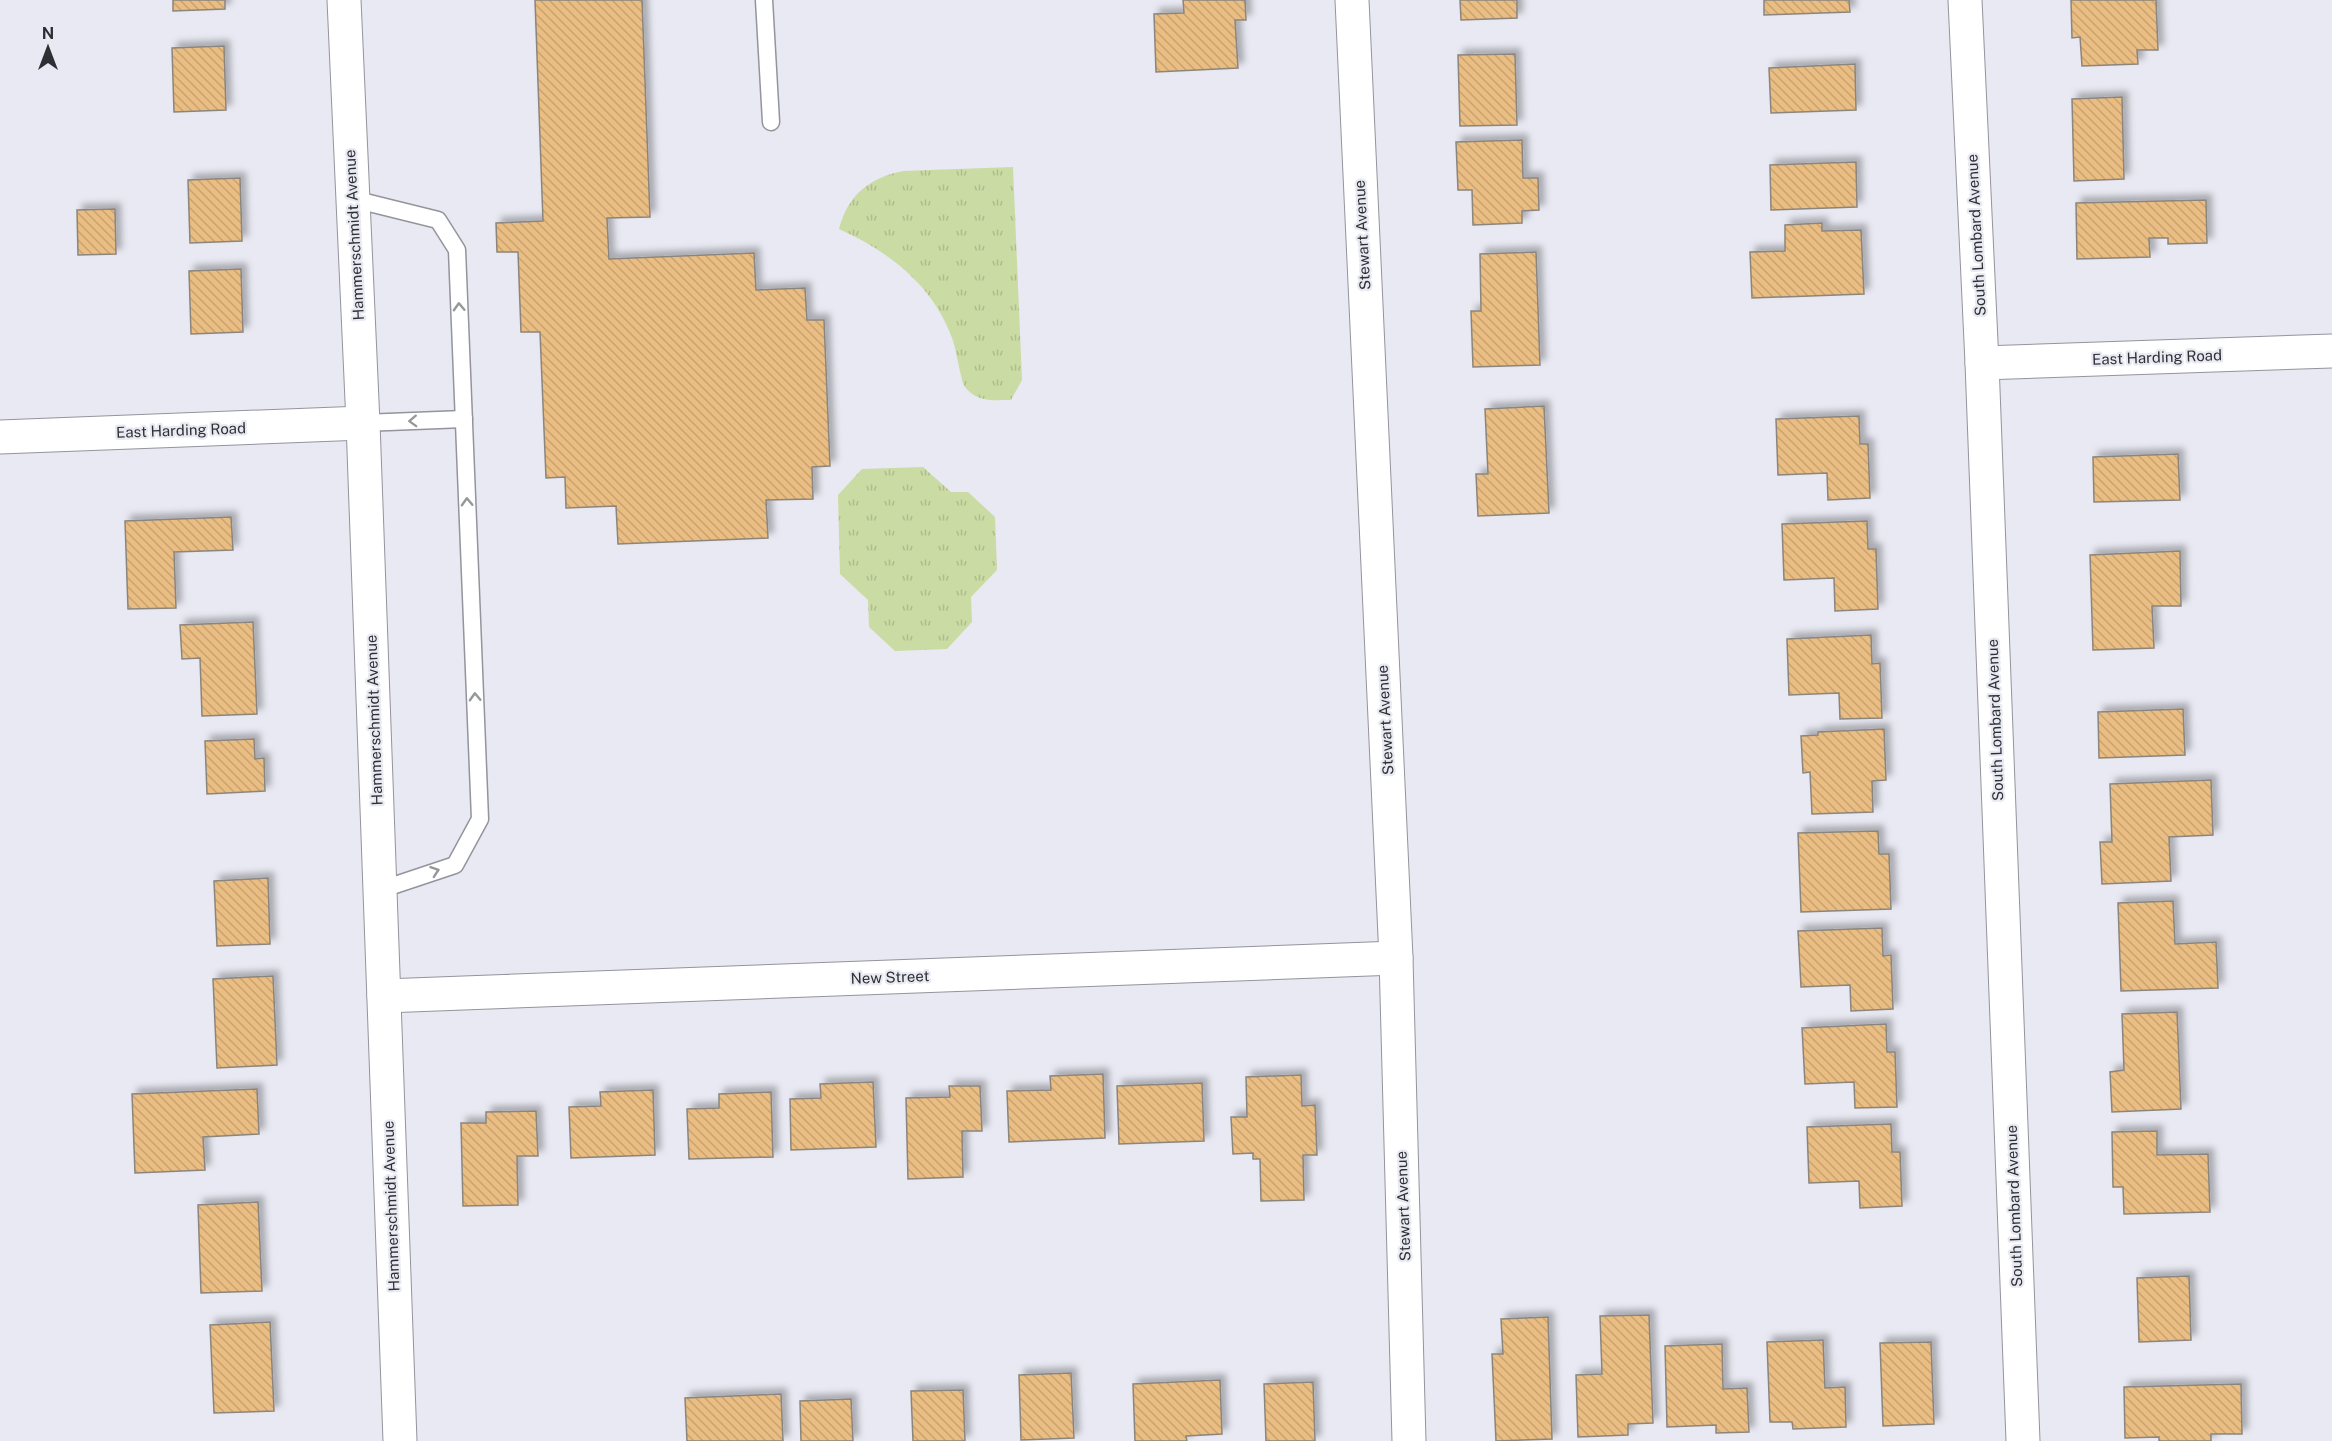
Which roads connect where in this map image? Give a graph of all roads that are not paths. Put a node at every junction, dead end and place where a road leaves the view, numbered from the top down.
1 (344, 0) edge
2 (764, 0) edge
3 (1352, 0) edge
4 (1965, 0) edge
5 (771, 122) dead end
6 (353, 199) junction
7 (2332, 351) edge
8 (1982, 363) junction
9 (464, 419) junction
10 (363, 423) junction
11 (0, 437) edge
12 (380, 890) junction
13 (1396, 958) junction
14 (384, 996) junction
15 (400, 1441) edge
16 (1409, 1441) edge
17 (2023, 1441) edge

1 - 6 street, Hammerschmidt Avenue
2 - 5 lane
3 - 13 street, Stewart Avenue
4 - 8 street, South Lombard Avenue
9 -> 6 lane
6 - 10 street, Hammerschmidt Avenue
7 - 8 street, East Harding Road
8 - 17 street, South Lombard Avenue
9 -> 10 lane
12 -> 9 lane
10 - 11 street, East Harding Road
10 - 12 street, Hammerschmidt Avenue
12 - 14 street, Hammerschmidt Avenue
13 - 14 street, New Street
13 - 16 street, Stewart Avenue
14 - 15 street, Hammerschmidt Avenue

